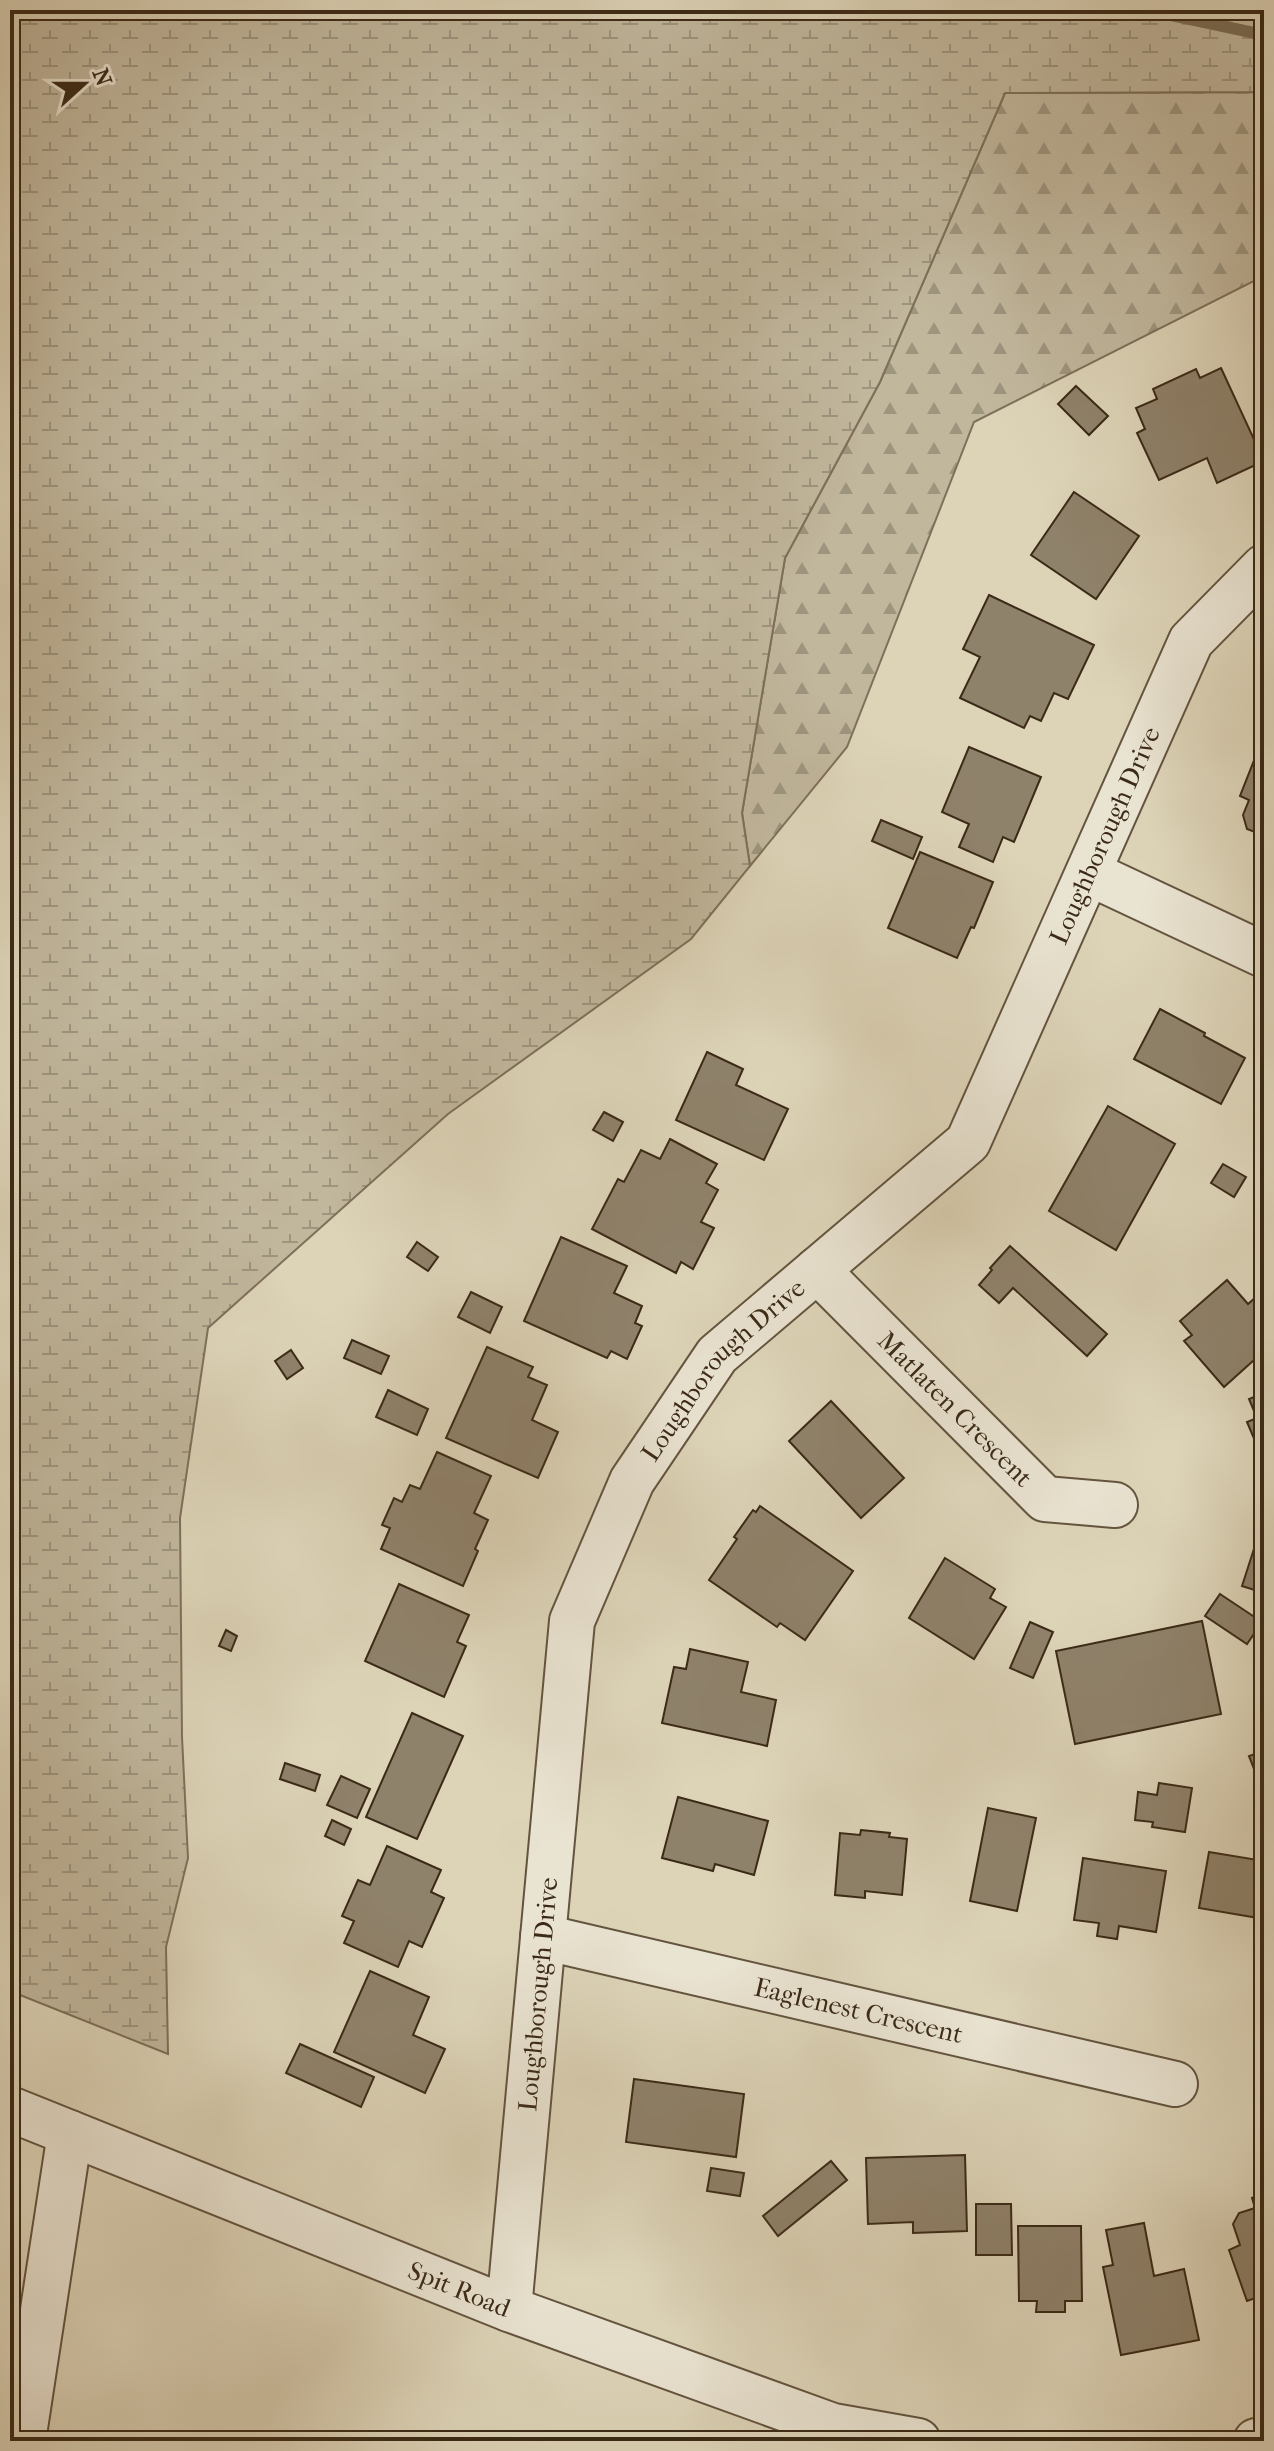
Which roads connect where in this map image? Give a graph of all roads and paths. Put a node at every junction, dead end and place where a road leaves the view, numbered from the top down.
1 (1264, 567) edge
2 (1089, 873) junction
3 (1264, 955) edge
4 (817, 1270) junction
5 (1115, 1505) dead end
6 (543, 1937) junction
7 (1175, 2084) dead end
8 (10, 2109) edge
9 (70, 2133) junction
10 (509, 2309) junction
11 (1264, 2439) edge
12 (23, 2441) edge
13 (918, 2441) edge
14 (1256, 2441) edge

1 - 2 street, Loughborough Drive
2 - 3 street
2 - 4 street, Loughborough Drive
4 - 5 street, Matlaten Crescent
4 - 6 street, Loughborough Drive
6 - 7 street, Eaglenest Crescent
6 - 10 street, Loughborough Drive
8 - 9 street, Spit Road
9 - 10 street, Spit Road
9 - 12 street
10 - 13 street, Spit Road
11 - 14 street

